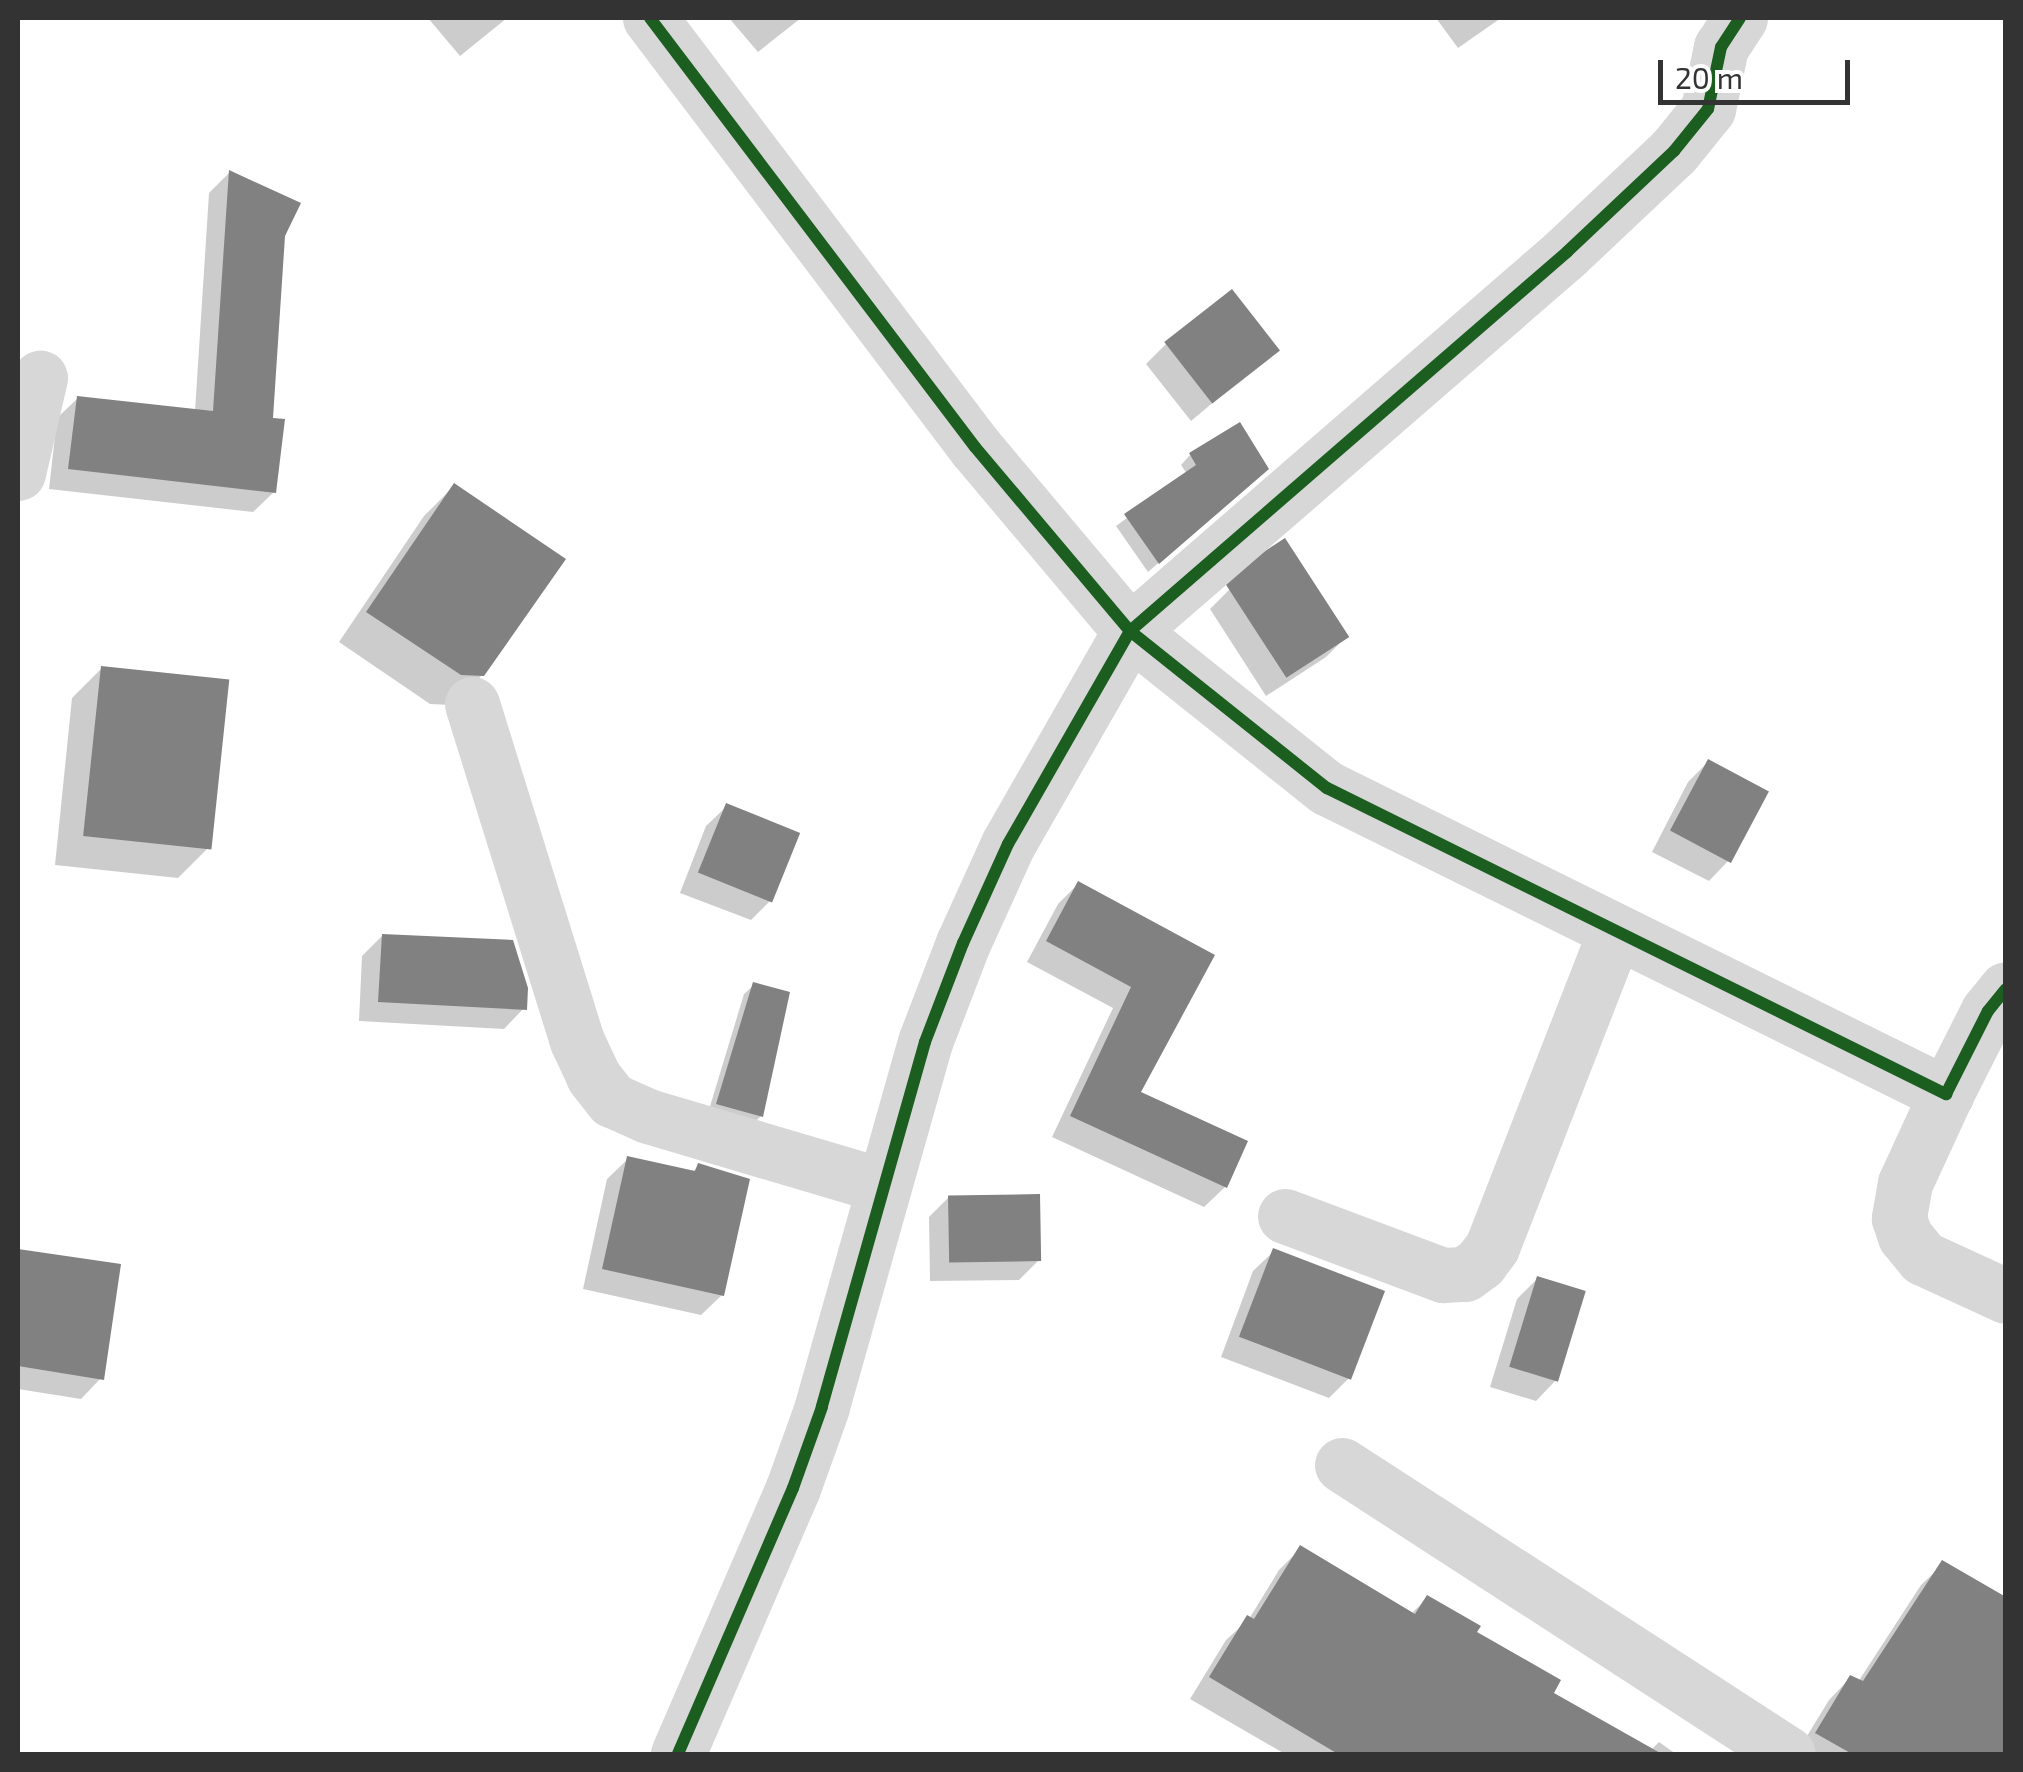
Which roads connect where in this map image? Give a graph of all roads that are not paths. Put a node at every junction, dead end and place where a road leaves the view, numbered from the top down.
1 (650, 18) edge
2 (1740, 18) edge
3 (40, 378) dead end
4 (18, 473) edge
5 (1130, 631) junction
6 (472, 704) dead end
7 (1615, 932) junction
8 (2006, 989) edge
9 (1946, 1094) junction
10 (884, 1186) junction
11 (1285, 1216) dead end
12 (2006, 1296) edge
13 (1342, 1465) dead end
14 (678, 1754) edge
15 (1788, 1754) edge

1 - 5 street
2 - 5 street
3 - 4 street
5 - 7 street
5 - 10 street
6 - 10 street
7 - 9 street
7 - 11 street
8 - 9 street
9 - 12 street
10 - 14 street
13 - 15 street

